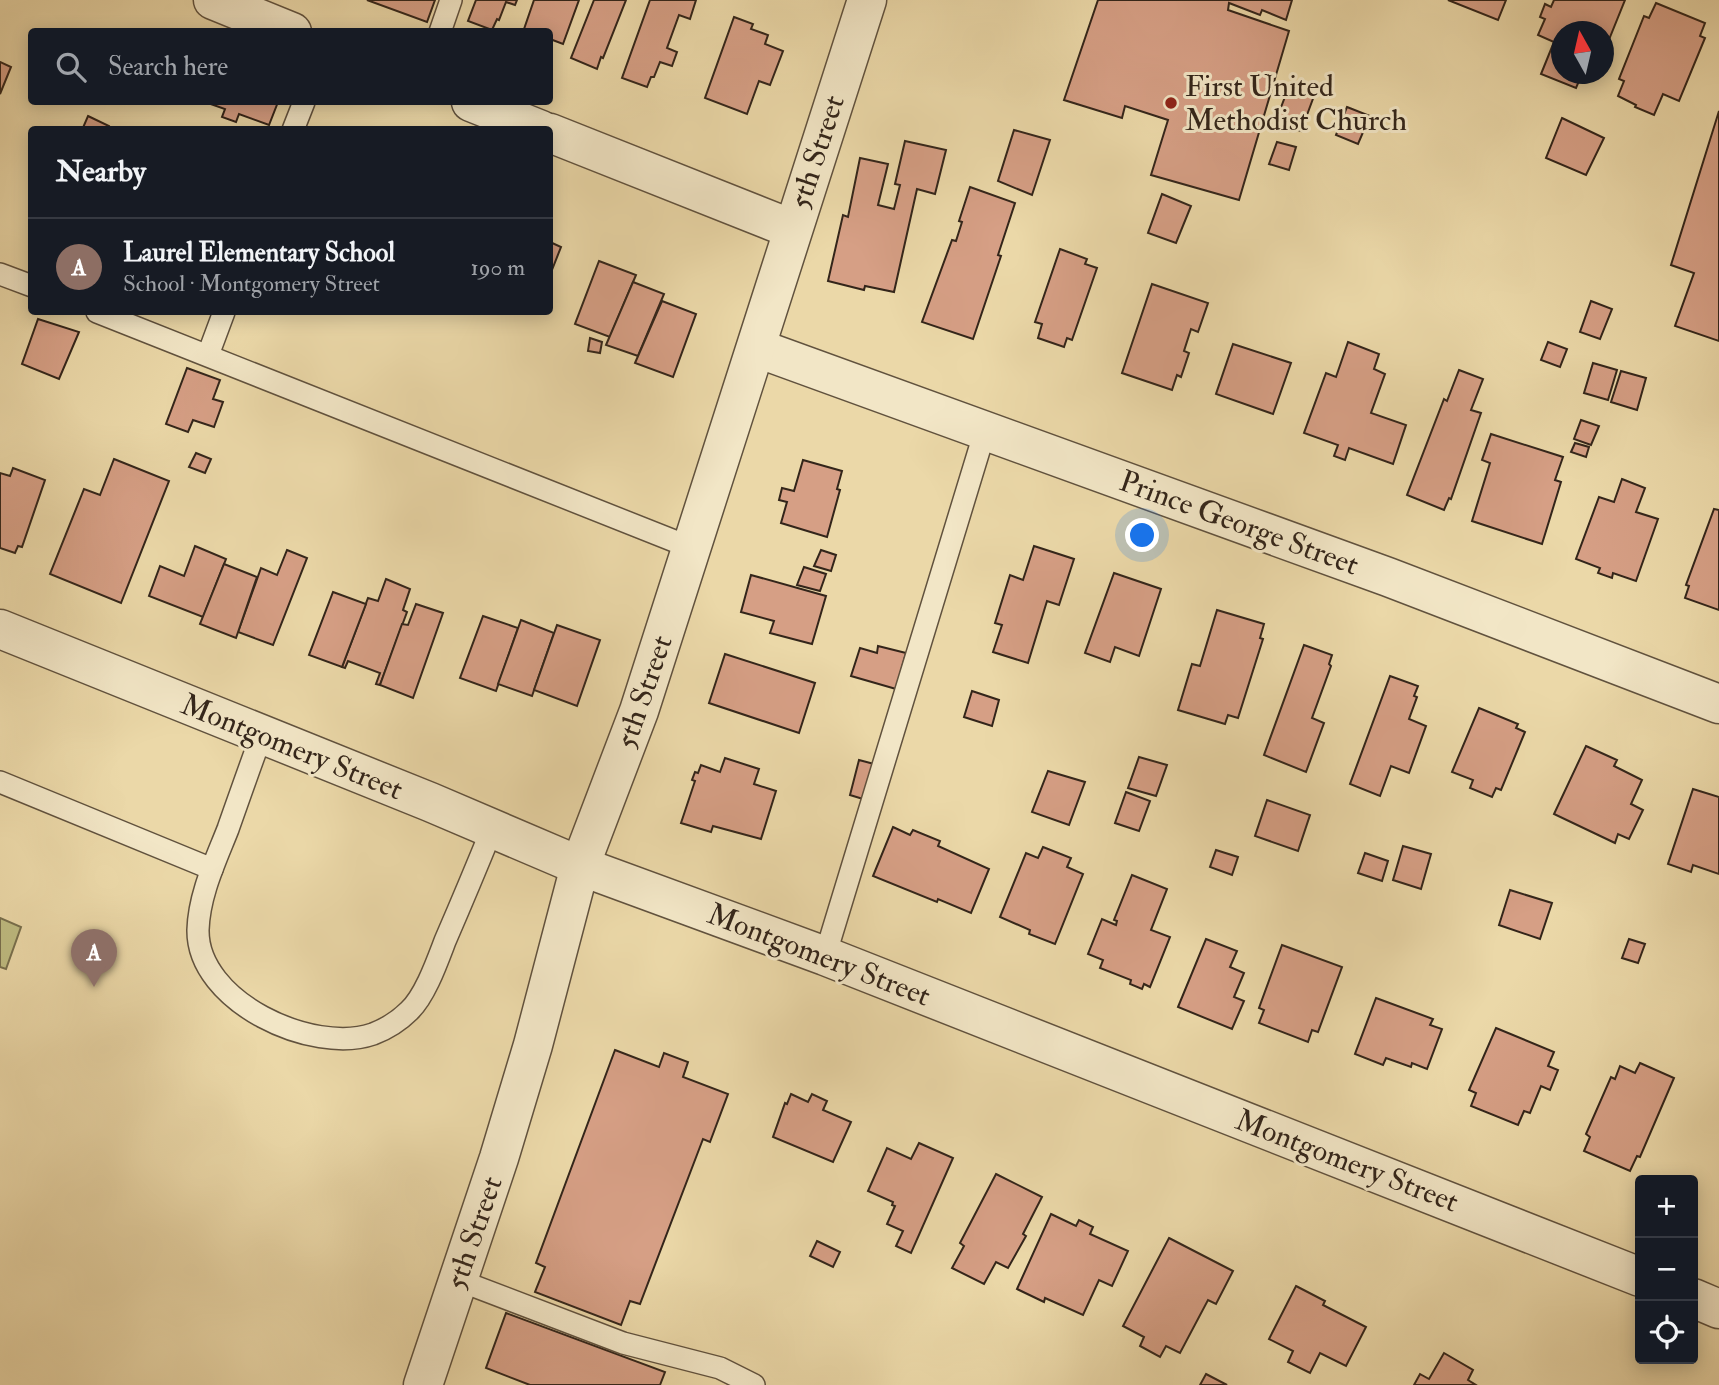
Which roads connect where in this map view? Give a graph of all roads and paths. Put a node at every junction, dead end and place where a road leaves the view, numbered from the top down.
1 (213, 0) edge
2 (452, 0) edge
3 (867, 0) edge
4 (282, 28) edge
5 (442, 28) edge
6 (303, 105) edge
7 (478, 105) edge
8 (295, 126) edge
9 (531, 126) edge
10 (553, 134) edge
11 (792, 229) junction
12 (0, 274) edge
13 (28, 284) edge
14 (105, 315) edge
15 (223, 315) edge
16 (757, 348) junction
17 (208, 355) junction
18 (985, 431) junction
19 (692, 548) junction
20 (0, 629) edge
21 (1719, 704) edge
22 (262, 734) junction
23 (0, 782) edge
24 (492, 829) junction
25 (580, 866) junction
26 (212, 869) junction
27 (825, 956) junction
28 (1635, 1275) edge
29 (457, 1280) junction
30 (1698, 1300) edge
31 (1719, 1310) edge
32 (423, 1385) edge
33 (754, 1385) edge

1 - 4 street
2 - 5 lane
3 - 11 street, 5th Street
6 - 8 lane
7 - 9 street
10 - 11 street
11 - 16 street, 5th Street
12 - 13 lane
14 - 17 lane
15 - 17 lane
16 - 18 street, Prince George Street
16 - 19 street, 5th Street
17 - 19 lane
18 - 21 street, Prince George Street
18 - 27 lane
19 - 25 street, 5th Street
20 - 22 street, Montgomery Street
22 - 24 street, Montgomery Street
22 - 26 lane
23 - 26 lane
24 - 25 street, Montgomery Street
24 - 26 lane
25 - 27 street, Montgomery Street
25 - 29 street, 5th Street
27 - 28 street, Montgomery Street
29 - 32 street, 5th Street
29 - 33 lane
30 - 31 street

